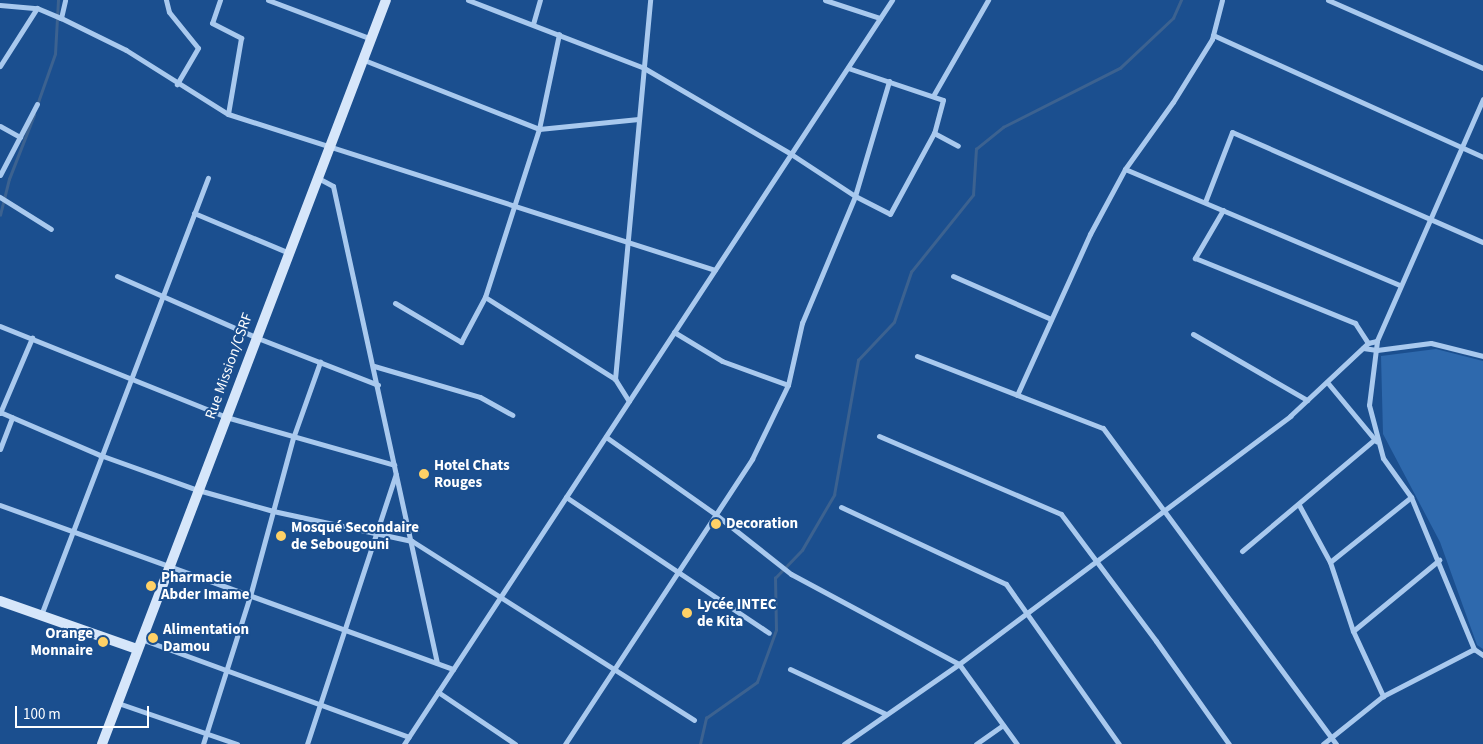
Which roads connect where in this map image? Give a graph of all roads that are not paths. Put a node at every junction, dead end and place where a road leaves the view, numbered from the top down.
1 (65, 0) edge
2 (166, 0) edge
3 (220, 0) edge
4 (268, 0) edge
5 (386, 0) edge
6 (468, 0) edge
7 (540, 0) edge
8 (650, 0) edge
9 (825, 0) edge
10 (892, 0) edge
11 (988, 0) edge
12 (1222, 0) edge
13 (1328, 0) edge
14 (0, 6) edge
15 (37, 8) junction
16 (61, 18) junction
17 (880, 18) junction
18 (533, 24) junction
19 (559, 34) junction
20 (1213, 35) junction
21 (372, 38) junction
22 (364, 60) junction
23 (0, 66) edge
24 (644, 68) junction
25 (848, 68) junction
26 (1483, 68) edge
27 (889, 81) junction
28 (177, 84) junction
29 (933, 96) junction
30 (1483, 99) edge
31 (37, 104) dead end
32 (228, 114) junction
33 (639, 118) junction
34 (0, 126) edge
35 (539, 129) junction
36 (934, 134) junction
37 (20, 137) junction
38 (958, 146) dead end
39 (1462, 147) junction
40 (330, 149) junction
41 (791, 154) junction
42 (1483, 157) edge
43 (1125, 169) junction
44 (0, 175) edge
45 (208, 178) dead end
46 (318, 178) junction
47 (855, 196) junction
48 (0, 198) edge
49 (1205, 202) junction
50 (514, 206) junction
51 (1223, 210) junction
52 (194, 213) junction
53 (1430, 219) junction
54 (51, 229) dead end
55 (628, 241) junction
56 (1483, 242) edge
57 (289, 253) junction
58 (715, 270) junction
59 (117, 276) dead end
60 (953, 276) dead end
61 (1400, 286) junction
62 (485, 296) junction
63 (165, 297) junction
64 (395, 302) dead end
65 (1051, 319) junction
66 (0, 326) edge
67 (674, 332) junction
68 (1193, 334) dead end
69 (32, 338) junction
70 (255, 338) junction
71 (1377, 341) junction
72 (1368, 343) junction
73 (1363, 348) junction
74 (1377, 350) junction
75 (916, 356) dead end
76 (1483, 356) edge
77 (320, 362) junction
78 (374, 366) junction
79 (130, 377) junction
80 (615, 379) junction
81 (1327, 382) junction
82 (788, 385) junction
83 (378, 386) junction
84 (1017, 395) junction
85 (1307, 400) junction
86 (629, 401) junction
87 (0, 412) edge
88 (512, 415) dead end
89 (12, 417) junction
90 (226, 417) junction
91 (606, 436) junction
92 (879, 436) dead end
93 (293, 438) junction
94 (1375, 439) junction
95 (0, 449) edge
96 (100, 455) junction
97 (1383, 458) junction
98 (394, 465) junction
99 (396, 473) junction
100 (198, 490) junction
101 (566, 497) junction
102 (1411, 497) junction
103 (0, 505) edge
104 (1299, 505) junction
105 (841, 507) dead end
106 (1165, 510) junction
107 (273, 511) junction
108 (715, 514) junction
109 (72, 531) junction
110 (375, 533) junction
111 (412, 542) junction
112 (1242, 552) dead end
113 (1440, 560) junction
114 (1096, 561) junction
115 (1330, 562) junction
116 (169, 567) junction
117 (677, 571) junction
118 (250, 596) junction
119 (500, 597) junction
120 (0, 601) edge
121 (1026, 613) junction
122 (40, 616) junction
123 (344, 630) junction
124 (1353, 631) junction
125 (769, 633) dead end
126 (141, 638) junction
127 (137, 649) junction
128 (1474, 649) junction
129 (1483, 655) edge
130 (437, 663) junction
131 (959, 664) junction
132 (226, 669) junction
133 (453, 669) junction
134 (614, 669) junction
135 (790, 669) dead end
136 (438, 692) junction
137 (1384, 696) junction
138 (117, 703) junction
139 (320, 704) junction
140 (886, 714) junction
141 (694, 720) dead end
142 (1003, 725) junction
143 (206, 733) junction
144 (409, 736) junction
145 (1332, 738) junction
146 (102, 744) edge
147 (203, 744) edge
148 (237, 744) edge
149 (307, 744) edge
150 (404, 744) edge
151 (515, 744) edge
152 (565, 744) edge
153 (844, 744) edge
154 (976, 744) edge
155 (1017, 744) edge
156 (1119, 744) edge
157 (1229, 744) edge
158 (1323, 744) edge
159 (1336, 744) edge

1 - 16 street
2 - 28 street
3 - 32 street
4 - 21 street
5 - 21 main road, Rue Mission/CSRF
6 - 18 street
7 - 18 street
8 - 24 street
9 - 17 street
10 - 17 street
11 - 29 street
12 - 20 street
13 - 26 street
14 - 15 street
15 - 16 street
15 - 23 street
16 - 28 street
17 - 25 street
18 - 19 street
19 - 24 street
19 - 35 street
20 - 39 street
20 - 43 street
21 - 22 main road, Rue Mission/CSRF
22 - 35 street
22 - 40 main road, Rue Mission/CSRF
24 - 33 street
24 - 41 street
25 - 27 street
25 - 41 street
27 - 29 street
27 - 47 street
28 - 32 street
29 - 36 street
30 - 39 street
31 - 37 street
32 - 40 street
33 - 35 street
33 - 55 street
34 - 37 street
35 - 50 street
36 - 38 street
36 - 47 street
37 - 44 street
39 - 42 street
39 - 53 street
40 - 46 main road, Rue Mission/CSRF
40 - 50 street
41 - 47 street
41 - 58 street
43 - 49 street
43 - 65 street
45 - 52 street
46 - 57 main road, Rue Mission/CSRF
46 - 78 street
47 - 82 street
48 - 54 street
49 - 51 street
49 - 53 street
50 - 55 street
50 - 62 street
51 - 61 street
51 - 72 street
52 - 57 street
52 - 63 street
53 - 56 street
53 - 61 street
55 - 58 street
55 - 80 street
57 - 70 main road, Rue Mission/CSRF
58 - 67 street
59 - 63 street
60 - 65 street
61 - 71 street
62 - 64 street
62 - 80 street
63 - 70 street
63 - 79 street
65 - 84 street
66 - 69 street
67 - 82 street
67 - 86 street
68 - 85 street
69 - 79 street
69 - 87 street
70 - 77 street
70 - 90 main road, Rue Mission/CSRF
71 - 72 street
71 - 74 street
72 - 73 street
73 - 74 street
73 - 81 street
74 - 76 street
74 - 97 street
75 - 84 street
77 - 83 street
77 - 93 street
78 - 83 street
78 - 88 street
79 - 90 street
79 - 96 street
80 - 86 street
81 - 85 street
81 - 94 street
82 - 108 street
83 - 98 street
84 - 106 street
85 - 106 street
86 - 91 street
87 - 89 street
89 - 95 street
89 - 96 street
90 - 93 street
90 - 100 main road, Rue Mission/CSRF
91 - 101 street
91 - 108 street
92 - 114 street
93 - 98 street
93 - 107 street
94 - 97 street
94 - 104 street
96 - 100 street
96 - 109 street
97 - 102 street
98 - 99 street
99 - 110 street
99 - 111 street
100 - 107 street
100 - 116 main road, Rue Mission/CSRF
101 - 117 street
101 - 119 street
102 - 113 street
102 - 115 street
103 - 109 street
104 - 112 street
104 - 115 street
105 - 121 street
106 - 114 street
106 - 145 street
107 - 110 street
107 - 118 street
108 - 117 street
108 - 131 street
109 - 116 street
109 - 122 street
110 - 111 street
110 - 123 street
111 - 119 street
111 - 130 street
113 - 124 street
113 - 128 street
114 - 121 street
114 - 157 street
115 - 124 street
116 - 118 street
116 - 126 main road, Rue Mission/CSRF
117 - 125 street
117 - 134 street
118 - 123 street
118 - 132 street
119 - 133 street
119 - 134 street
120 - 122 main road
121 - 131 street
121 - 156 street
122 - 127 main road
123 - 130 street
123 - 139 street
124 - 137 street
126 - 127 main road, Rue Mission/CSRF
126 - 132 street
127 - 138 main road, Rue Mission/CSRF
128 - 129 street
128 - 137 street
130 - 133 street
131 - 140 street
131 - 142 street
132 - 139 street
132 - 143 street
133 - 136 street
134 - 141 street
134 - 152 street
135 - 140 street
136 - 144 street
136 - 151 street
137 - 145 street
138 - 143 street
138 - 146 main road, Rue Mission/CSRF
139 - 144 street
139 - 149 street
140 - 153 street
142 - 154 street
142 - 155 street
143 - 147 street
143 - 148 street
144 - 150 street
145 - 158 street
145 - 159 street

